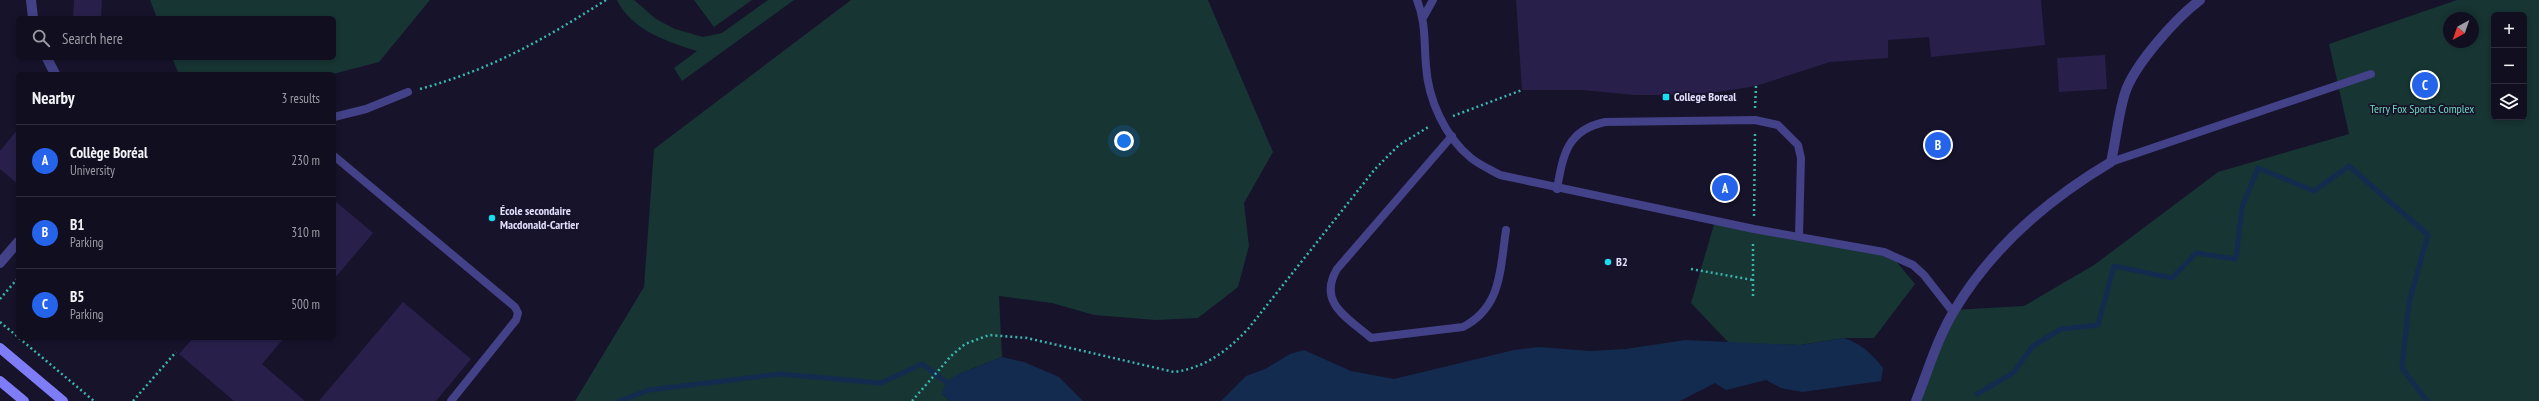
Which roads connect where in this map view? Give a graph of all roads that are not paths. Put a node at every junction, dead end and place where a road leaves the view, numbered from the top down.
1 (31, 0) edge
2 (1417, 0) edge
3 (1432, 0) edge
4 (2200, 0) edge
5 (33, 16) edge
6 (1424, 16) junction
7 (48, 60) edge
8 (54, 72) edge
9 (2371, 74) dead end
10 (408, 92) road end
11 (336, 116) edge
12 (1452, 136) junction
13 (336, 158) edge
14 (2111, 162) junction
15 (1557, 189) junction
16 (1506, 230) dead end
17 (1799, 236) junction
18 (16, 244) edge
19 (0, 263) edge
20 (1953, 312) junction
21 (0, 348) edge
22 (0, 381) edge
23 (24, 401) edge
24 (63, 401) edge
25 (451, 401) edge
26 (1916, 401) edge

1 - 5 street
2 - 6 lane
3 - 6 lane
4 - 14 street
6 - 12 lane
7 - 8 street
9 - 14 lane
10 - 11 lane
12 - 15 lane
12 - 16 lane
13 - 25 lane
14 - 20 street
15 - 17 lane
15 - 17 lane
17 - 20 lane
18 - 19 street
20 - 26 street
21 - 24 main road
22 - 23 main road

